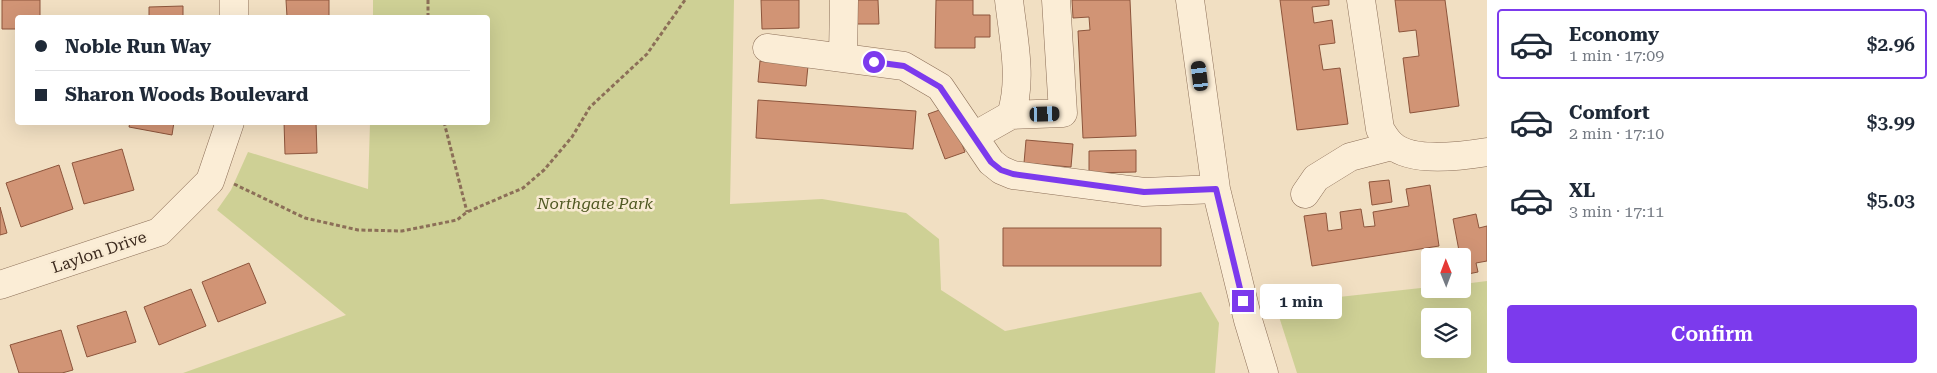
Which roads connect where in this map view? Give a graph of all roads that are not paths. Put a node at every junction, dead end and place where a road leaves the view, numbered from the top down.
1 (234, 0) edge
2 (844, 0) edge
3 (1009, 0) edge
4 (1056, 0) edge
5 (1190, 0) edge
6 (1361, 0) edge
7 (234, 15) edge
8 (767, 48) dead end
9 (843, 57) junction
10 (1011, 115) junction
11 (230, 125) edge
12 (974, 136) junction
13 (1392, 146) junction
14 (1487, 152) edge
15 (1216, 189) junction
16 (1305, 194) dead end
17 (0, 285) edge
18 (1264, 373) edge

1 - 7 street
2 - 9 street
3 - 10 street
4 - 10 street
5 - 15 street
6 - 13 street
8 - 9 street
9 - 12 street
10 - 12 street
11 - 17 street, Laylon Drive
12 - 15 street
13 - 14 street
13 - 16 street
15 - 18 street

